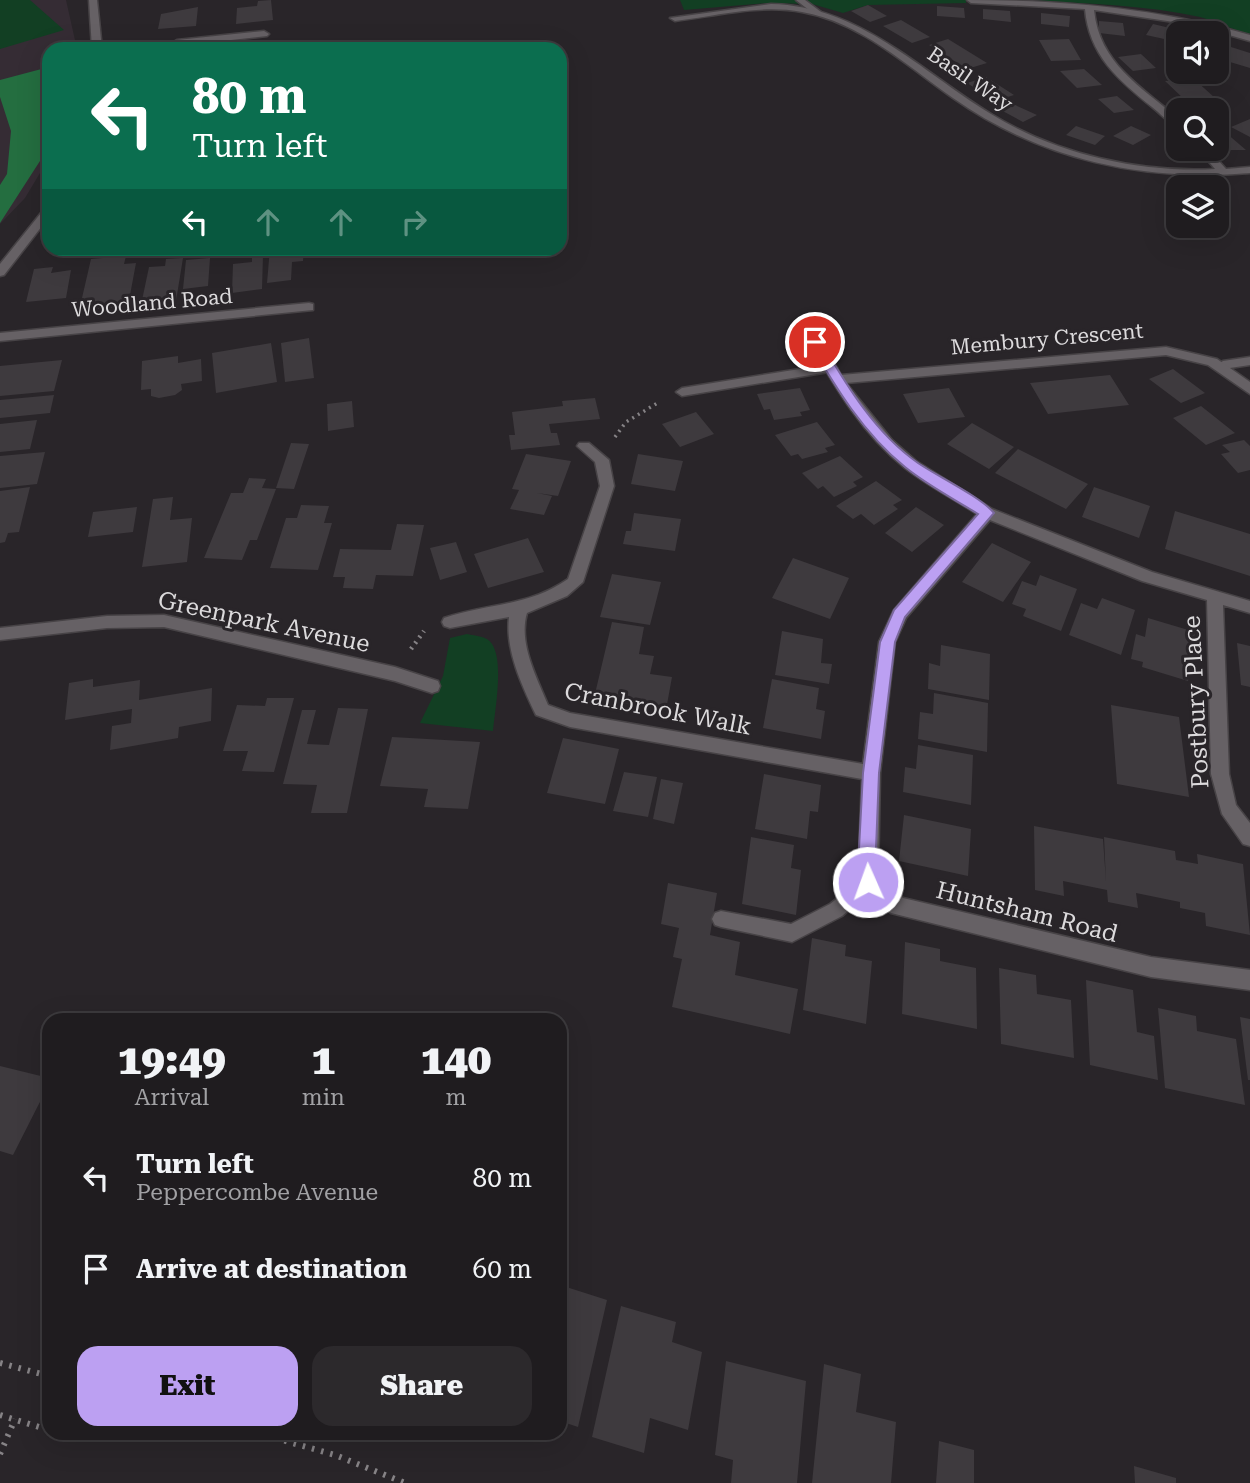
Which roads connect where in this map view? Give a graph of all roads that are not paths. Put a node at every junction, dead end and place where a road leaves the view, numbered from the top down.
1 (93, 0) edge
2 (800, 0) edge
3 (971, 0) edge
4 (1089, 7) junction
5 (817, 12) junction
6 (678, 29) dead end
7 (264, 34) dead end
8 (1250, 38) edge
9 (96, 42) edge
10 (226, 42) edge
11 (1166, 115) edge
12 (1213, 161) edge
13 (1250, 170) edge
14 (1223, 172) junction
15 (42, 219) edge
16 (0, 272) edge
17 (309, 307) dead end
18 (0, 337) edge
19 (815, 342) dead end
20 (1250, 361) edge
21 (1223, 365) junction
22 (834, 374) junction
23 (1250, 390) edge
24 (682, 392) road end
25 (584, 446) dead end
26 (987, 513) junction
27 (1215, 598) junction
28 (1250, 607) edge
29 (520, 609) junction
30 (450, 622) road end
31 (0, 634) edge
32 (432, 686) dead end
33 (871, 773) junction
34 (1250, 838) edge
35 (868, 882) junction
36 (721, 919) dead end
37 (1250, 980) edge

1 - 9 street
2 - 5 lane
3 - 4 street
4 - 8 street
4 - 11 street
5 - 6 street, Basil Way
5 - 14 street, Basil Way
7 - 10 street
12 - 14 street
13 - 14 street, Basil Way
15 - 16 street
17 - 18 street, Woodland Road
19 - 22 street
20 - 21 lane
21 - 22 street, Membury Crescent
21 - 23 street, Membury Crescent
22 - 24 lane
22 - 26 street
25 - 29 street
26 - 27 street
26 - 33 street
27 - 28 street
27 - 34 street, Postbury Place
29 - 30 street
29 - 33 street, Cranbrook Walk
31 - 32 street, Greenpark Avenue
33 - 35 street
35 - 36 lane
35 - 37 street, Huntsham Road

